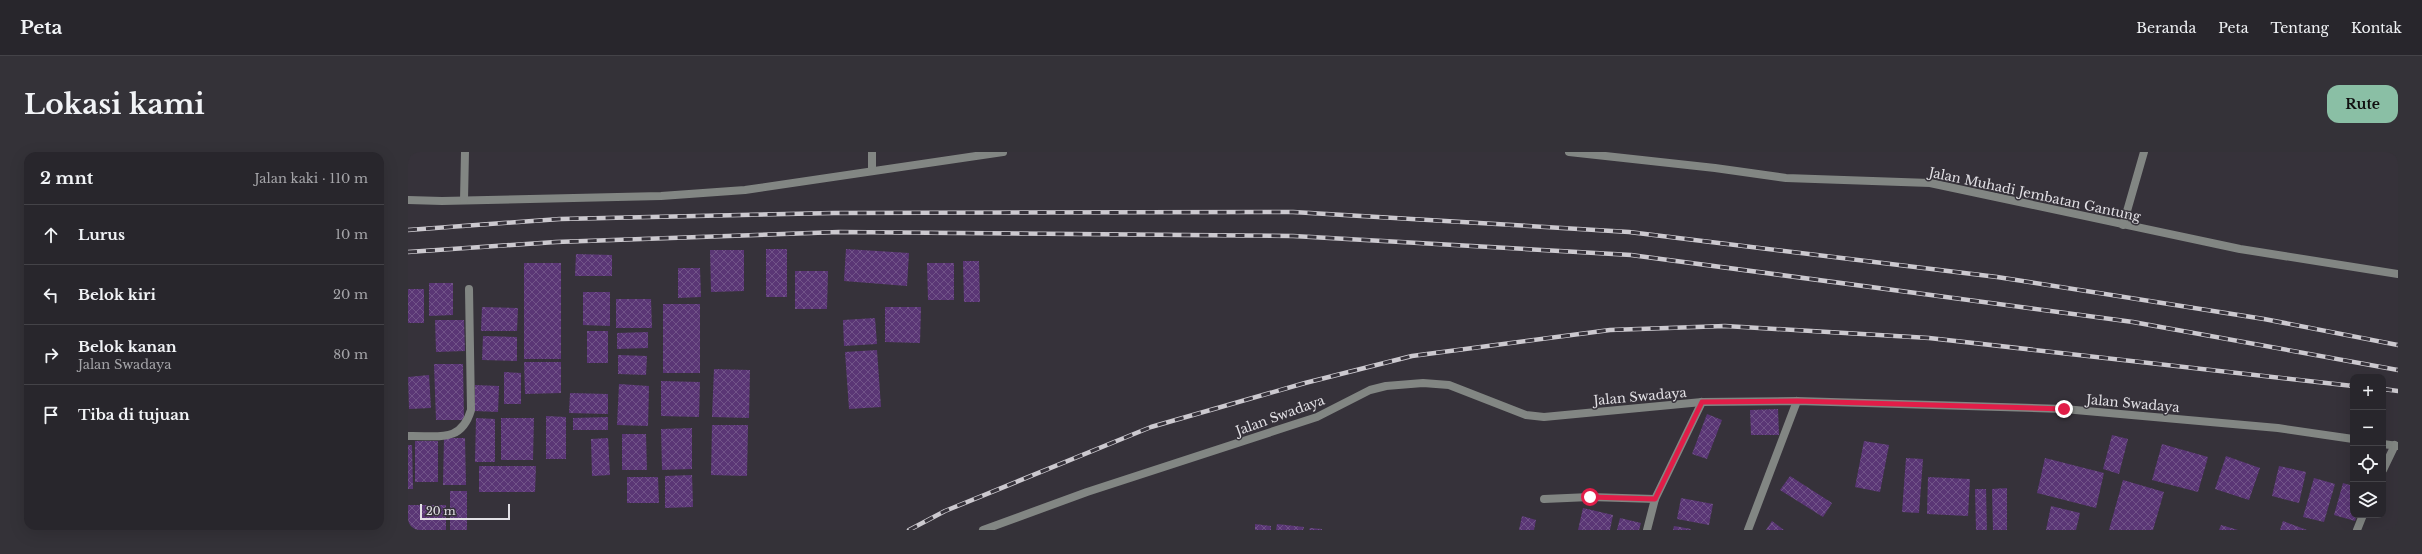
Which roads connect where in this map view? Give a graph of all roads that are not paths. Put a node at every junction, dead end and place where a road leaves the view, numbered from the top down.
1 (464, 152) edge
2 (872, 152) edge
3 (1004, 152) edge
4 (1569, 152) edge
5 (2144, 152) edge
6 (872, 172) junction
7 (408, 200) edge
8 (464, 200) junction
9 (2123, 225) junction
10 (2398, 274) edge
11 (469, 290) dead end
12 (1797, 401) junction
13 (1702, 402) junction
14 (408, 436) edge
15 (2350, 439) edge
16 (2386, 444) edge
17 (2397, 446) edge
18 (2386, 465) edge
19 (1544, 499) dead end
20 (1655, 499) junction
21 (2362, 518) edge
22 (983, 530) edge
23 (1647, 530) edge
24 (1748, 530) edge
25 (2356, 530) edge

1 - 8 street
2 - 6 street
3 - 6 street
4 - 9 street, Jalan Muhadi Jembatan Gantung
5 - 9 street
6 - 8 street
7 - 8 street
9 - 10 street, Jalan Muhadi Jembatan Gantung
11 - 14 street
12 - 13 street, Jalan Swadaya
12 - 15 street, Jalan Swadaya
12 - 24 street
13 - 20 street
13 - 22 street, Jalan Swadaya
16 - 17 street
17 - 18 street
19 - 20 street
20 - 23 street
21 - 25 street

